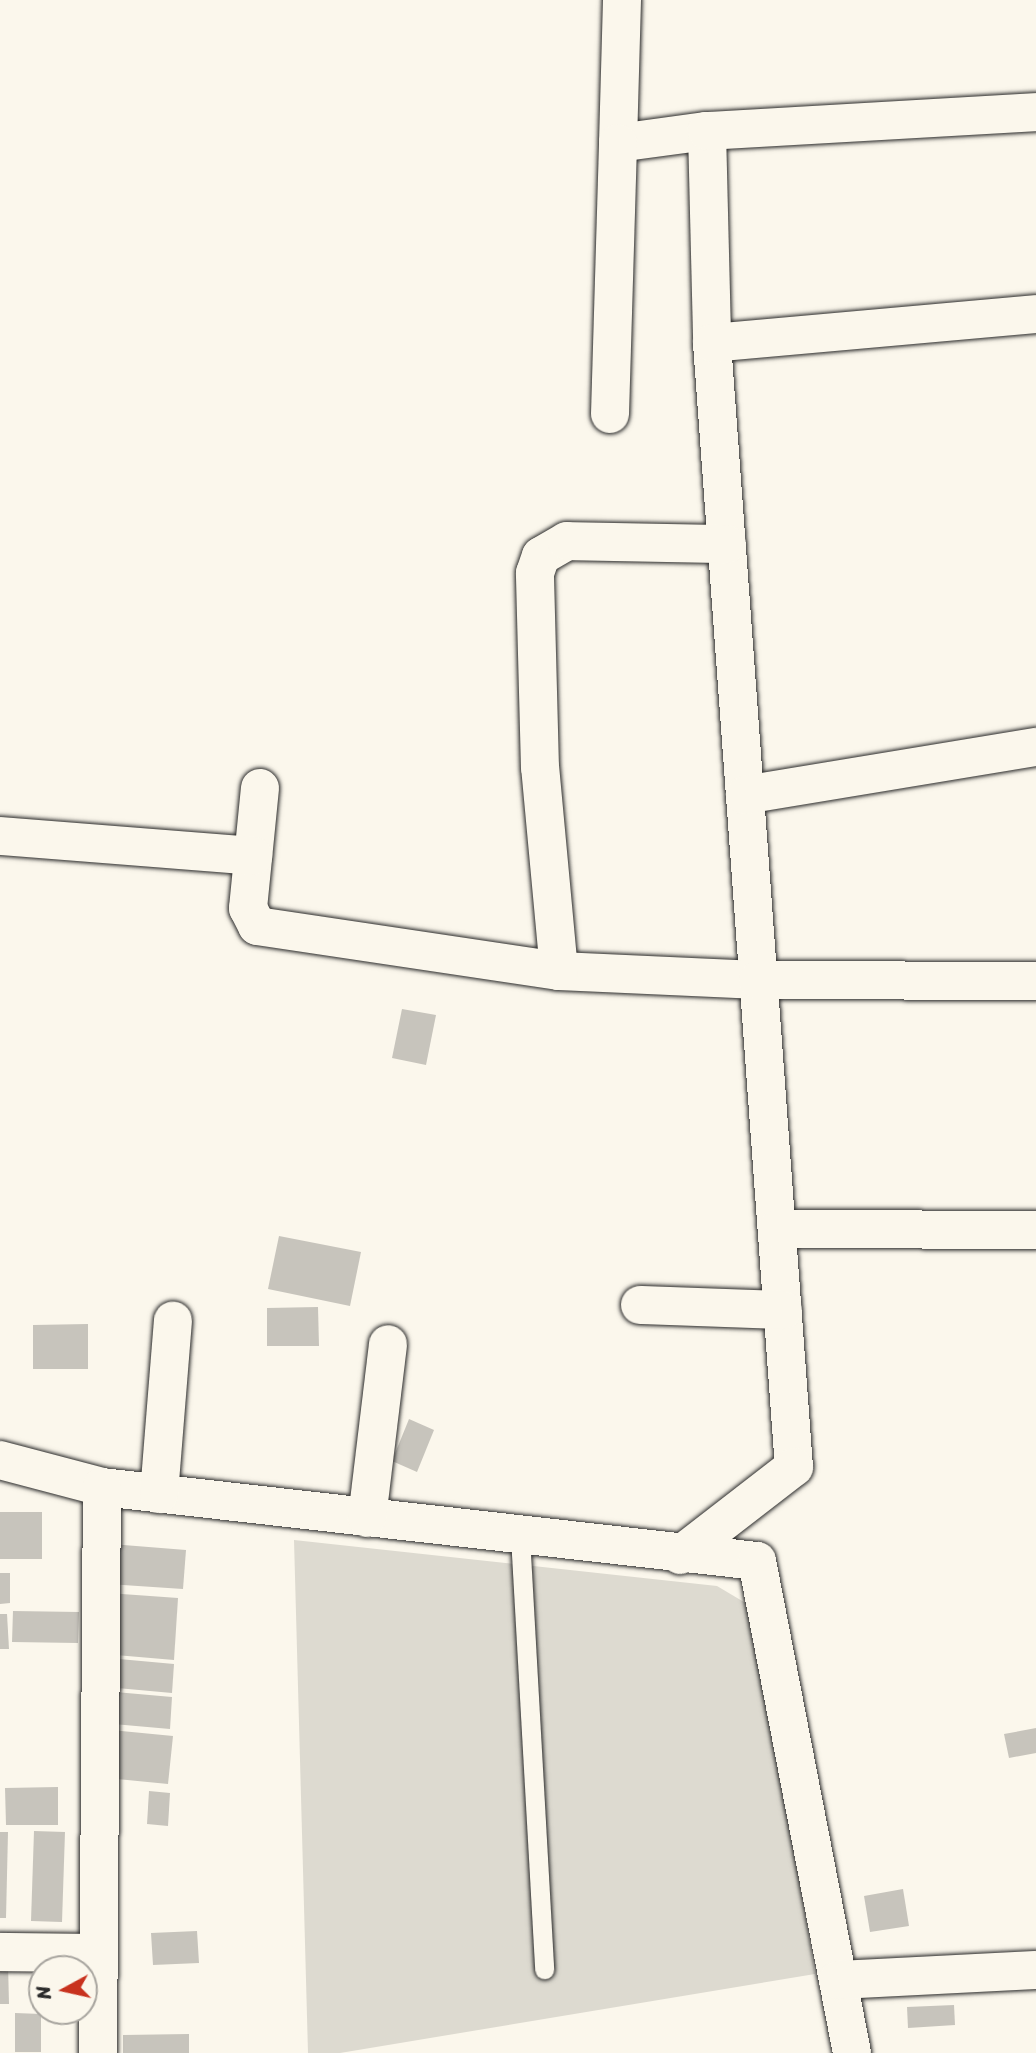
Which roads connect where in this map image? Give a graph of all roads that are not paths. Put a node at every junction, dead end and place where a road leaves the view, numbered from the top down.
1 (622, 0) edge
2 (1036, 112) edge
3 (707, 131) junction
4 (618, 143) junction
5 (1036, 314) edge
6 (712, 343) junction
7 (610, 414) dead end
8 (727, 544) junction
9 (1036, 747) edge
10 (260, 788) dead end
11 (745, 795) junction
12 (0, 836) edge
13 (253, 856) junction
14 (559, 971) junction
15 (758, 980) junction
16 (1036, 981) edge
17 (777, 1229) junction
18 (1036, 1230) edge
19 (640, 1305) dead end
20 (783, 1310) junction
21 (173, 1321) dead end
22 (388, 1344) dead end
23 (0, 1460) edge
24 (102, 1488) junction
25 (159, 1494) junction
26 (367, 1518) junction
27 (520, 1536) junction
28 (680, 1555) junction
29 (0, 1952) edge
30 (98, 1952) junction
31 (544, 1969) dead end
32 (1036, 1970) edge
33 (838, 1980) junction
34 (98, 2053) edge
35 (852, 2053) edge

1 - 4 street
2 - 3 street
3 - 4 street
3 - 6 street
4 - 7 street
5 - 6 street
6 - 8 street
8 - 11 street
8 - 14 street
9 - 11 street
10 - 13 street
11 - 15 street
12 - 13 street
13 - 14 street
14 - 15 street
15 - 16 street
15 - 17 street
17 - 18 street
17 - 20 street
19 - 20 street
20 - 28 street
21 - 25 street
22 - 26 street
23 - 24 street
24 - 25 street
24 - 30 street
25 - 26 street
26 - 27 street
27 - 28 street
27 - 31 lane
28 - 33 street
29 - 30 street
30 - 34 street
32 - 33 street
33 - 35 street

